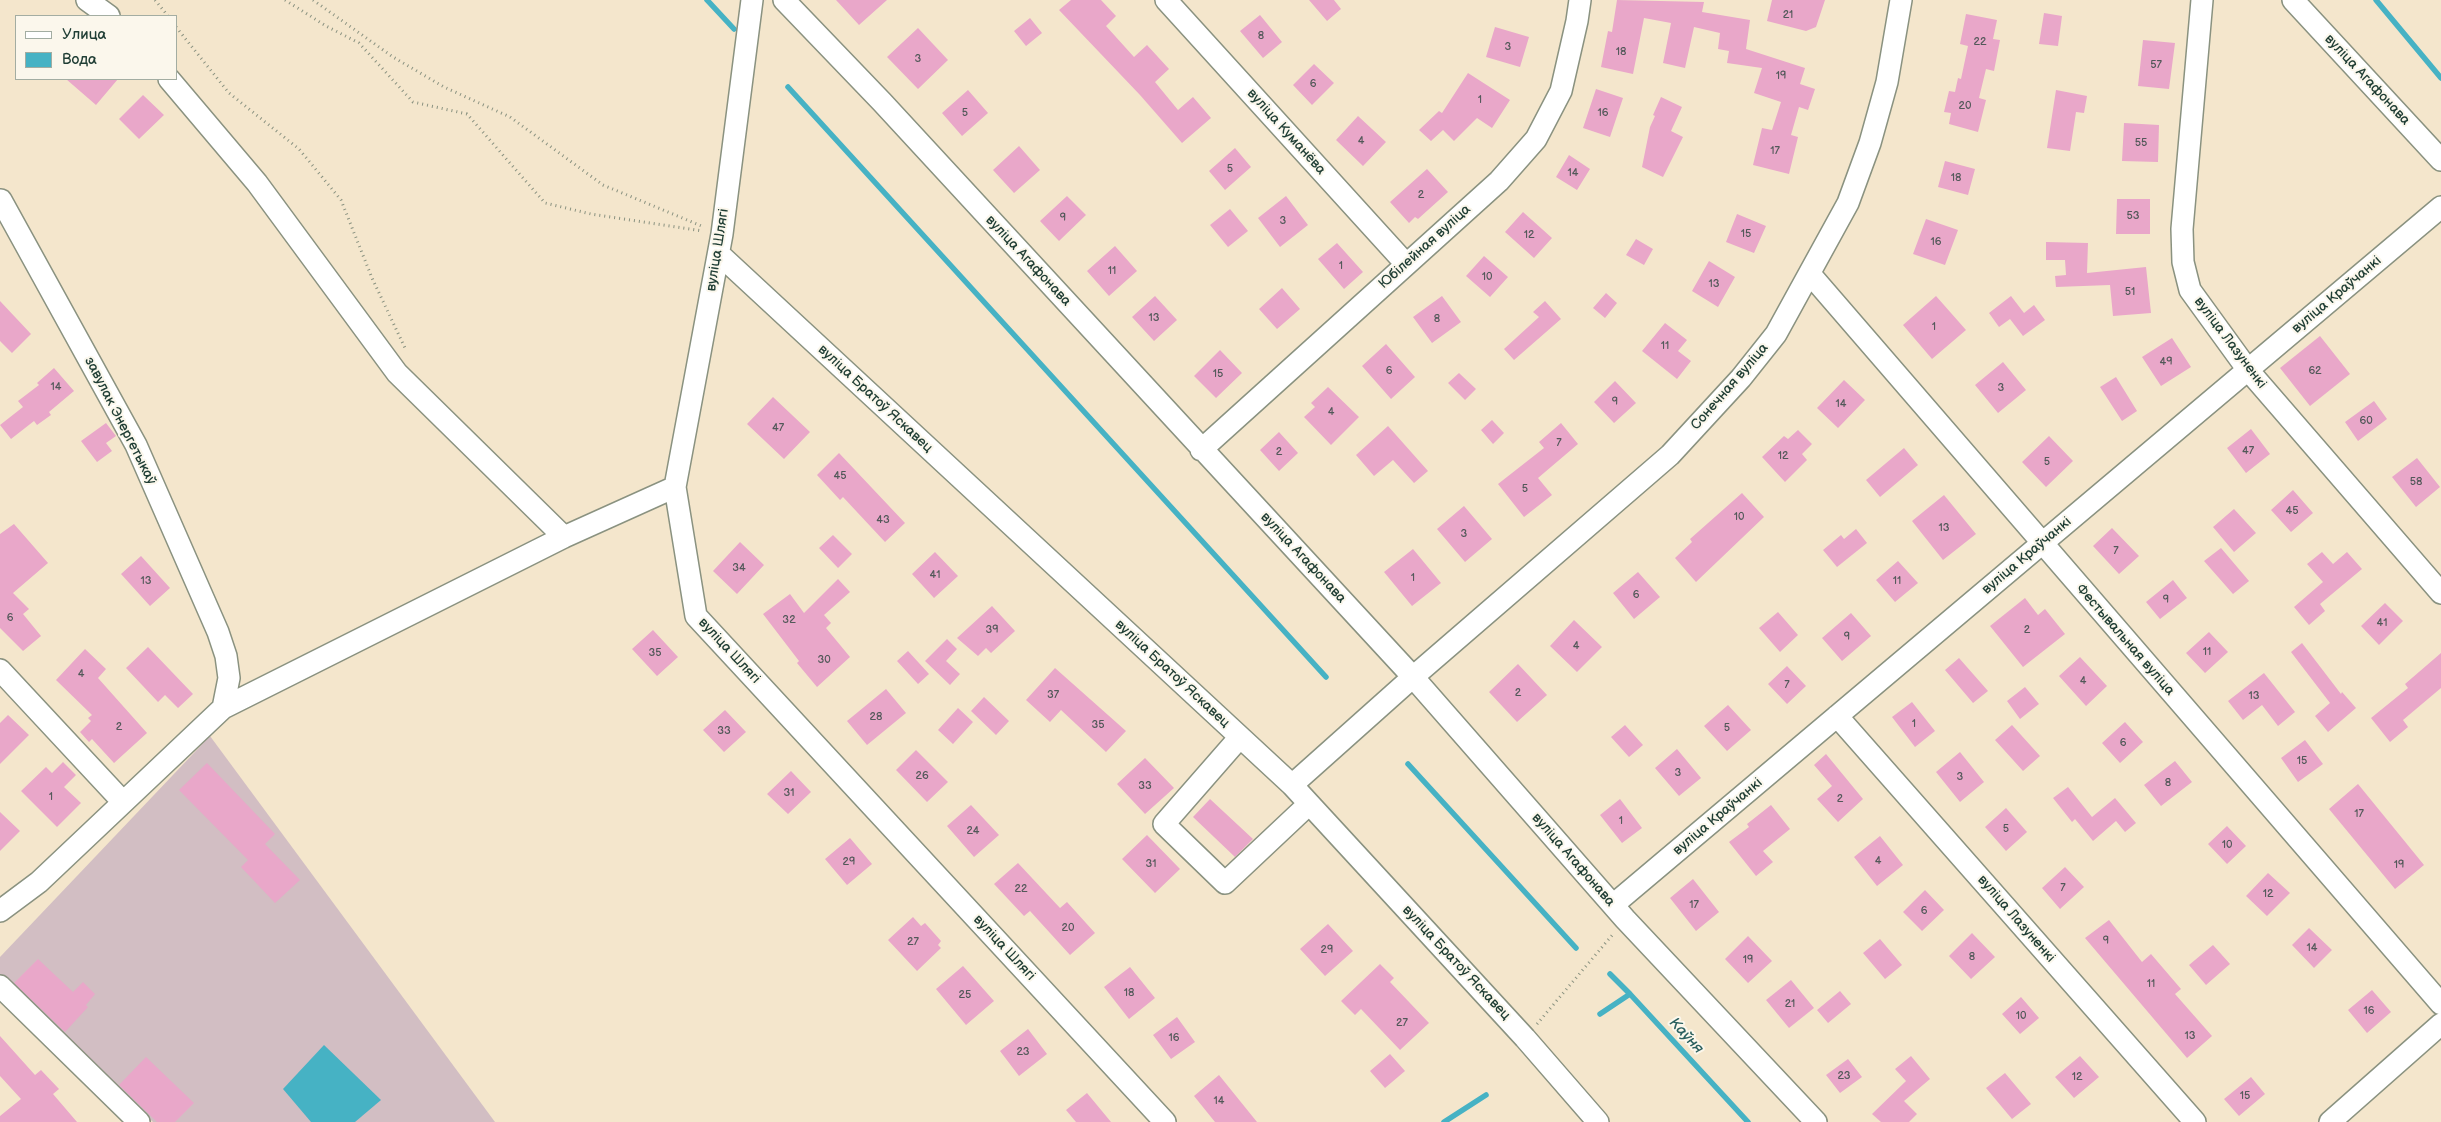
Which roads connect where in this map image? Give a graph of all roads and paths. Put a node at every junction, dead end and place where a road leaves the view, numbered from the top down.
1 (87, 0) edge
2 (155, 0) edge
3 (285, 0) edge
4 (313, 0) edge
5 (752, 0) edge
6 (784, 0) edge
7 (1166, 0) edge
8 (1580, 0) edge
9 (1900, 0) edge
10 (2202, 0) edge
11 (2293, 0) edge
12 (108, 15) edge
13 (167, 15) edge
14 (178, 29) edge
15 (170, 80) edge
16 (2441, 160) edge
17 (1, 200) edge
18 (2441, 207) edge
19 (720, 244) junction
20 (1406, 264) junction
21 (1810, 274) junction
22 (408, 354) dead end
23 (2248, 370) junction
24 (1201, 450) junction
25 (675, 487) junction
26 (564, 537) junction
27 (2042, 544) junction
28 (2441, 593) edge
29 (0, 670) edge
30 (1414, 676) junction
31 (223, 708) junction
32 (1837, 716) junction
33 (1240, 737) junction
34 (1292, 785) junction
35 (123, 802) junction
36 (1309, 804) junction
37 (0, 911) edge
38 (1619, 912) junction
39 (0, 986) edge
40 (2441, 1004) edge
41 (2441, 1024) edge
42 (1525, 1038) junction
43 (139, 1122) edge
44 (1165, 1122) edge
45 (1598, 1122) edge
46 (1816, 1122) edge
47 (2195, 1122) edge
48 (2330, 1122) edge

1 - 12 street
2 - 13 path
3 - 19 path
4 - 19 path
5 - 19 street, вуліца Шлягі
6 - 24 street, вуліца Агафонава
7 - 20 street, вуліца Куманёва
8 - 20 street, Юбілейная вуліца
9 - 21 street, Сонечная вуліца
10 - 23 street, вуліца Лазуненкі
11 - 16 street, вуліца Агафонава
14 - 22 path
15 - 26 street
17 - 31 street, завулак Энергетыкаў
18 - 23 street, вуліца Краўчанкі
19 - 25 street, вуліца Шлягі
19 - 33 street, вуліца Братоў Яскавец
20 - 24 street, Юбілейная вуліца
21 - 27 street, Фестывальная вуліца
21 - 30 street, Сонечная вуліца
23 - 27 street, вуліца Краўчанкі
23 - 28 street, вуліца Лазуненкі
24 - 30 street, вуліца Агафонава
25 - 26 street
25 - 44 street, вуліца Шлягі
26 - 31 street
27 - 32 street, вуліца Краўчанкі
27 - 40 street, Фестывальная вуліца
29 - 35 street
30 - 34 street, Сонечная вуліца
30 - 38 street, вуліца Агафонава
31 - 35 street
32 - 38 street, вуліца Краўчанкі
32 - 47 street, вуліца Лазуненкі
33 - 34 street, вуліца Братоў Яскавец
33 - 36 street
34 - 36 street, вуліца Братоў Яскавец
35 - 37 street
36 - 42 street, вуліца Братоў Яскавец
38 - 42 path
38 - 46 street, вуліца Агафонава
39 - 43 street
41 - 48 street
42 - 45 street, вуліца Братоў Яскавец

